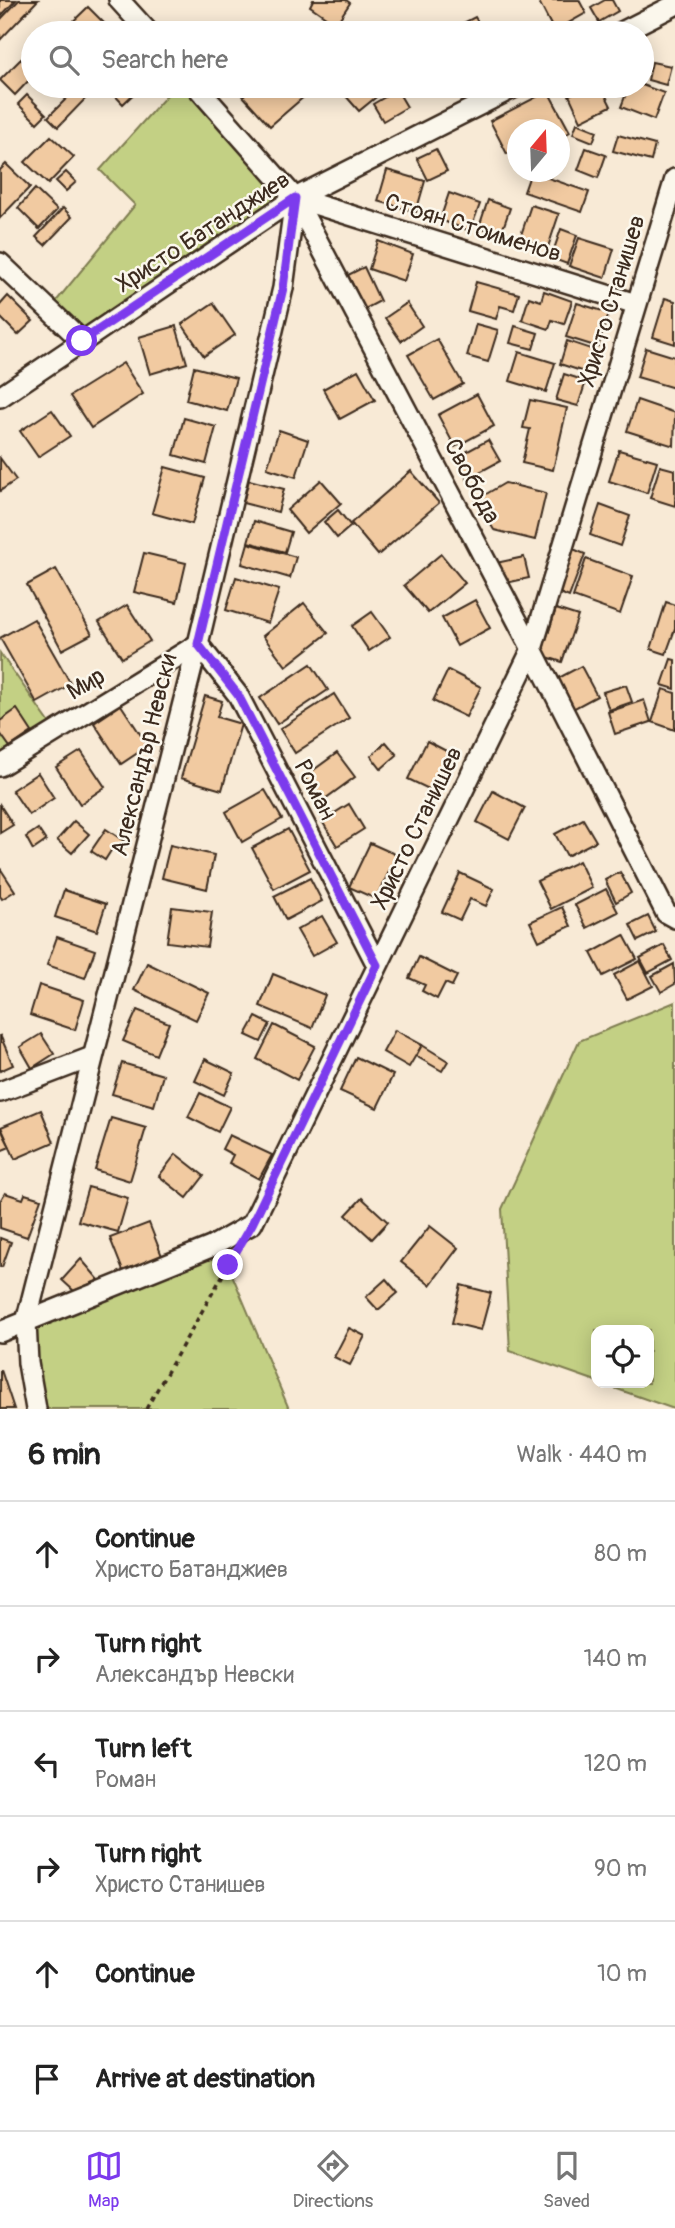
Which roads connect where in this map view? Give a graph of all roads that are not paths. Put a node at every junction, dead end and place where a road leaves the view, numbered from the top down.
1 (119, 0) edge
2 (675, 5) edge
3 (138, 21) edge
4 (644, 21) edge
5 (207, 98) edge
6 (493, 98) edge
7 (675, 179) edge
8 (295, 198) junction
9 (0, 263) edge
10 (636, 304) junction
11 (82, 341) junction
12 (0, 397) edge
13 (198, 644) junction
14 (532, 649) junction
15 (0, 766) edge
16 (675, 918) edge
17 (377, 965) junction
18 (92, 1057) junction
19 (0, 1092) edge
20 (26, 1322) junction
21 (0, 1332) edge
22 (36, 1409) edge

1 - 3 street
2 - 4 street
5 - 8 street, Свобода
6 - 8 street, Христо Батанджиев
7 - 10 street, Христо Станишев
8 - 10 street, Стоян Стоименов
8 - 11 street, Христо Батанджиев
8 - 13 street, Александър Невски
8 - 14 street, Свобода
9 - 11 street
10 - 14 street, Христо Станишев
11 - 12 street, Христо Батанджиев
13 - 15 street, Мир
13 - 17 street, Роман
13 - 18 street, Александър Невски
14 - 16 street, Свобода
14 - 17 street, Христо Станишев
17 - 20 street, Христо Станишев
18 - 19 street
18 - 20 street, Александър Невски
20 - 21 street, Христо Станишев
20 - 22 street, Александър Невски

